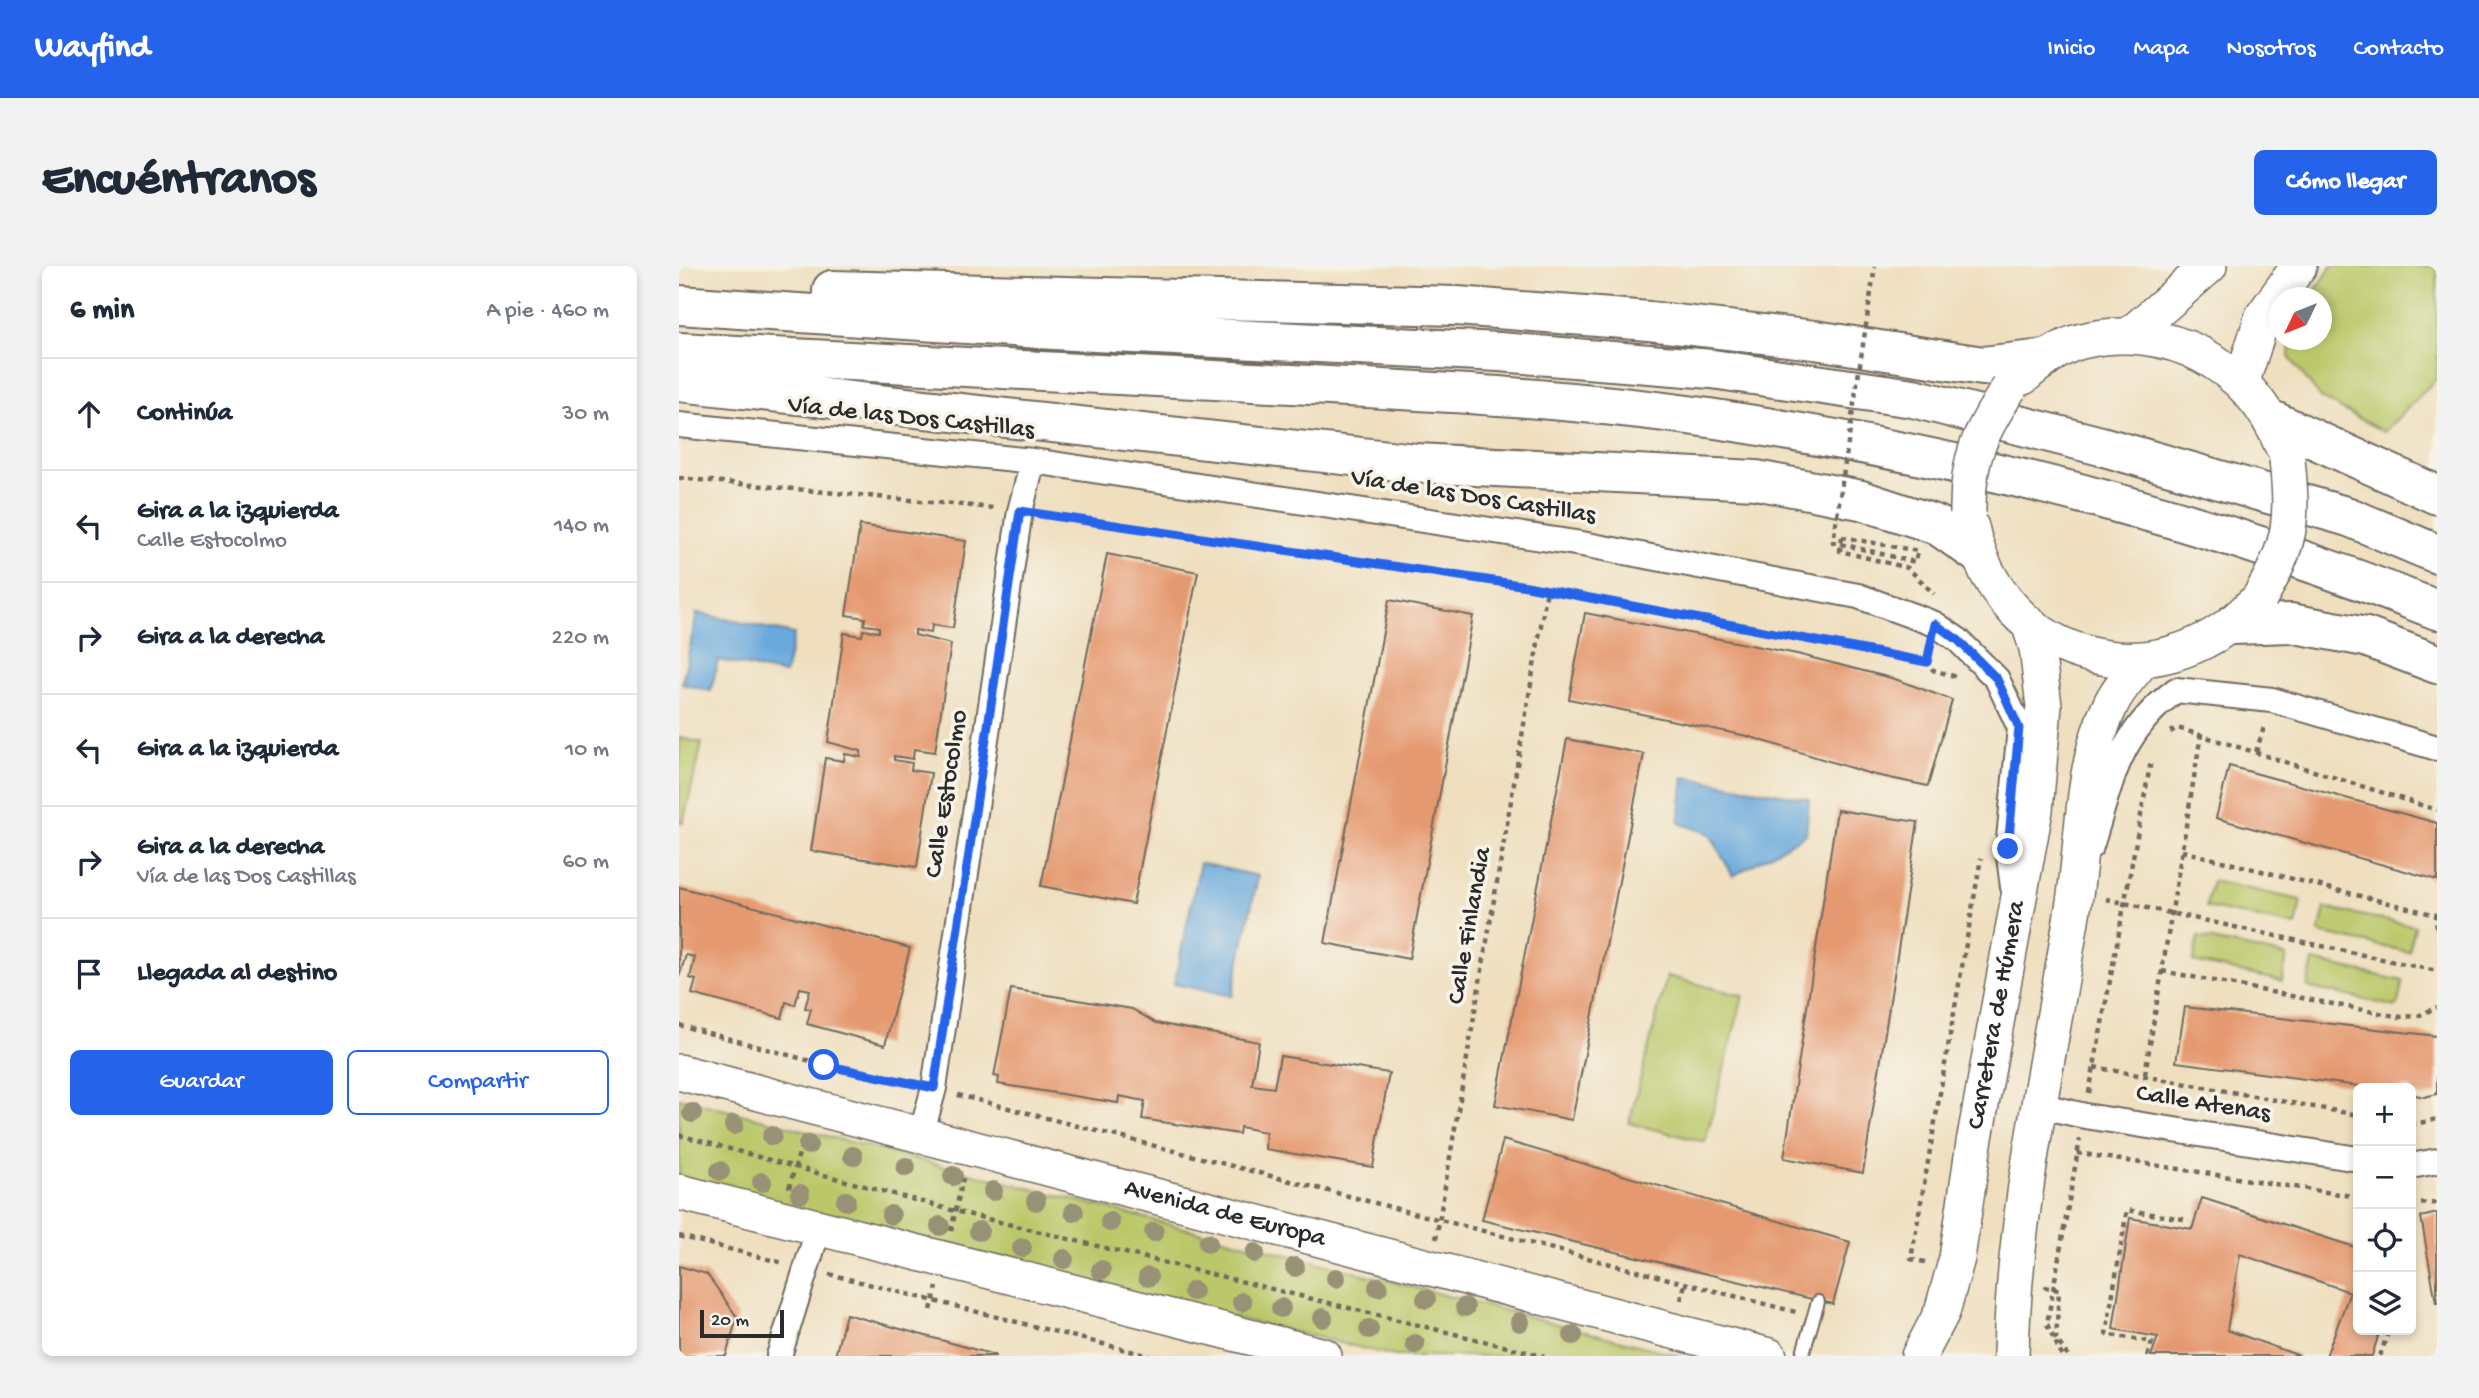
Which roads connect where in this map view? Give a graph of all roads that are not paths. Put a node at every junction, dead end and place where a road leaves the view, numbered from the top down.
1 (2209, 266) edge
2 (2299, 266) edge
3 (679, 287) edge
4 (679, 304) edge
5 (2130, 335) junction
6 (679, 352) edge
7 (2044, 359) junction
8 (2242, 381) junction
9 (679, 382) edge
10 (2272, 420) junction
11 (679, 425) edge
12 (1033, 461) junction
13 (2437, 495) edge
14 (1977, 553) junction
15 (2437, 554) edge
16 (2437, 610) edge
17 (2232, 625) junction
18 (2030, 626) junction
19 (2142, 661) junction
20 (2437, 664) edge
21 (2437, 748) edge
22 (2075, 893) junction
23 (2016, 909) junction
24 (679, 1072) edge
25 (2038, 1105) junction
26 (921, 1135) junction
27 (2353, 1158) edge
28 (2437, 1161) edge
29 (2416, 1165) edge
30 (679, 1192) edge
31 (818, 1230) junction
32 (1818, 1302) dead end
33 (1736, 1351) edge
34 (779, 1356) edge
35 (1324, 1356) edge
36 (1769, 1356) edge
37 (1802, 1356) edge
38 (1919, 1356) edge
39 (2011, 1356) edge

1 - 5 street
2 - 8 street
3 - 7 highway
4 - 15 highway
5 - 7 street
5 - 8 street
6 - 16 highway
7 - 14 street, bridge
8 - 10 street
9 - 14 highway
10 - 13 highway
10 - 17 street, bridge
11 - 12 street, Vía de las Dos Castillas
12 - 23 street, Vía de las Dos Castillas
12 - 26 street, Calle Estocolmo
14 - 18 street
17 - 19 street
17 - 20 highway
18 - 19 street
18 - 23 street, Carretera de Húmera
19 - 22 street
21 - 22 street
22 - 25 street
23 - 38 street, Carretera de Húmera
24 - 26 street, Avenida de Europa
25 - 27 street, Calle Atenas
25 - 39 street
26 - 33 street, Avenida de Europa
28 - 29 street
30 - 31 street
31 - 34 street
31 - 35 street
32 - 37 lane
33 - 36 street, Avenida de Europa

